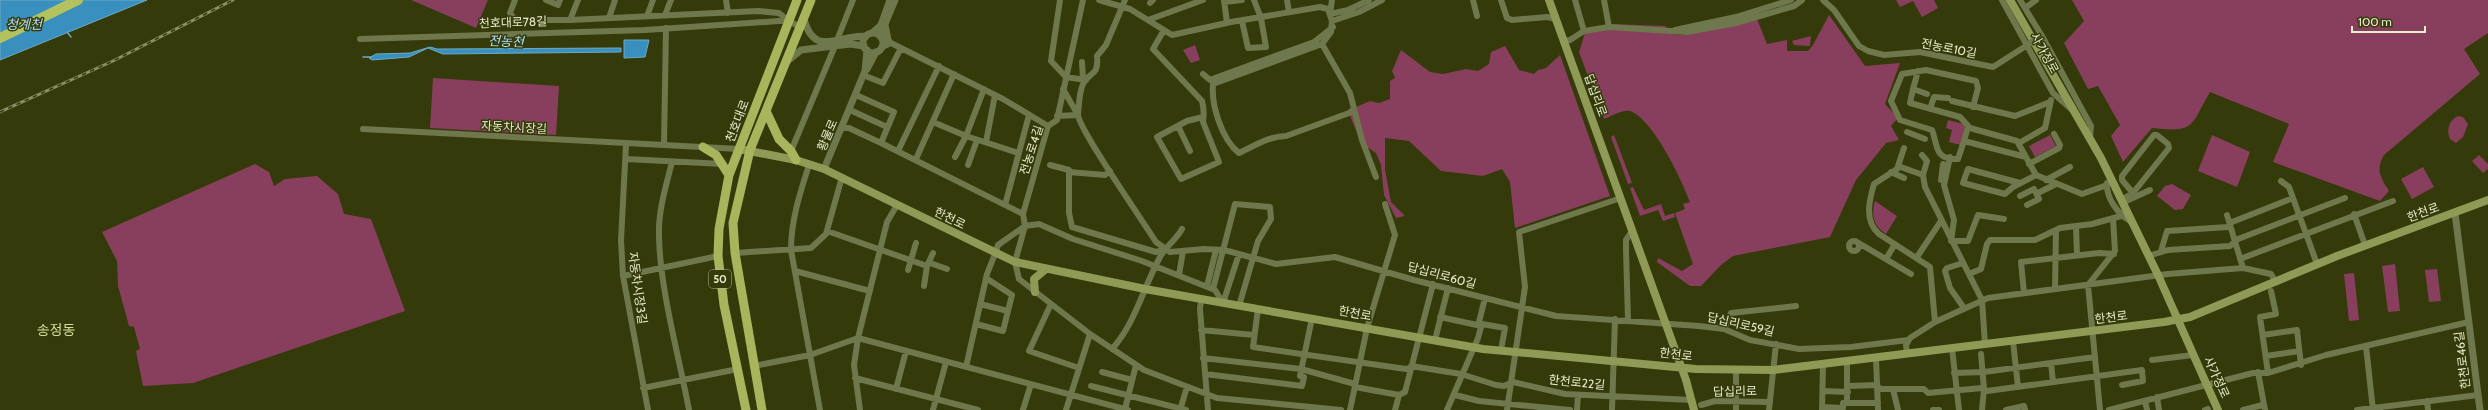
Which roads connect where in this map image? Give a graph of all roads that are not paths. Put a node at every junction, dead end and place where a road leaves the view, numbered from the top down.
1 (78, 0) edge
2 (515, 0) edge
3 (546, 0) edge
4 (560, 0) edge
5 (578, 0) edge
6 (653, 0) edge
7 (671, 0) edge
8 (726, 0) edge
9 (797, 0) edge
10 (811, 0) edge
11 (853, 0) edge
12 (890, 0) edge
13 (895, 0) edge
14 (1060, 0) edge
15 (1083, 0) edge
16 (1100, 0) edge
17 (1125, 0) edge
18 (1203, 0) edge
19 (1242, 0) edge
20 (1254, 0) edge
21 (1287, 0) edge
22 (1332, 0) edge
23 (1369, 0) edge
24 (1382, 0) edge
25 (1473, 0) edge
26 (1501, 0) edge
27 (1549, 0) edge
28 (1575, 0) edge
29 (1604, 0) edge
30 (1791, 0) edge
31 (1802, 0) edge
32 (1823, 0) edge
33 (2002, 0) edge
34 (2010, 0) edge
35 (2020, 0) edge
36 (2024, 0) edge
37 (2036, 0) edge
38 (612, 1) edge
39 (1224, 1) edge
40 (1122, 7) junction
41 (2025, 8) junction
42 (1289, 12) junction
43 (728, 13) junction
44 (1330, 14) junction
45 (647, 16) junction
46 (665, 16) junction
47 (1477, 16) dead end
48 (609, 18) junction
49 (1261, 18) junction
50 (1556, 19) junction
51 (570, 20) junction
52 (1148, 20) junction
53 (789, 21) junction
54 (1242, 21) junction
55 (802, 23) junction
56 (1227, 23) junction
57 (1333, 24) junction
58 (885, 25) junction
59 (1609, 27) junction
60 (666, 28) junction
61 (1164, 30) junction
62 (1675, 30) junction
63 (1584, 31) junction
64 (869, 34) junction
65 (880, 36) junction
66 (2040, 37) junction
67 (0, 38) edge
68 (360, 39) dead end
69 (1564, 41) junction
70 (889, 42) junction
71 (836, 43) junction
72 (827, 44) junction
73 (1322, 44) junction
74 (2028, 44) junction
75 (900, 48) junction
76 (879, 49) junction
77 (866, 51) junction
78 (1082, 62) dead end
79 (785, 63) junction
80 (939, 66) junction
81 (1918, 71) junction
82 (864, 73) junction
83 (954, 74) junction
84 (1203, 74) dead end
85 (1066, 77) junction
86 (1086, 80) junction
87 (984, 89) junction
88 (1063, 89) junction
89 (1913, 90) junction
90 (2053, 93) junction
91 (856, 94) junction
92 (1927, 94) dead end
93 (995, 95) junction
94 (2050, 102) junction
95 (1973, 107) junction
96 (1935, 108) junction
97 (1354, 109) junction
98 (850, 110) junction
99 (766, 111) junction
100 (2074, 111) junction
101 (1029, 115) junction
102 (1078, 115) junction
103 (1058, 116) junction
104 (1203, 117) junction
105 (933, 122) junction
106 (1048, 126) junction
107 (1178, 126) junction
108 (1919, 126) junction
109 (1968, 127) junction
110 (842, 128) junction
111 (887, 128) junction
112 (363, 129) dead end
113 (1907, 132) dead end
114 (2054, 134) dead end
115 (966, 136) junction
116 (1916, 136) junction
117 (2090, 138) junction
118 (1925, 139) dead end
119 (977, 140) junction
120 (1964, 141) junction
121 (986, 142) junction
122 (881, 143) junction
123 (2019, 143) junction
124 (626, 145) junction
125 (664, 145) junction
126 (703, 146) junction
127 (1904, 148) dead end
128 (739, 149) junction
129 (750, 150) junction
130 (791, 151) junction
131 (898, 151) junction
132 (1190, 151) dead end
133 (1018, 153) junction
134 (1922, 155) dead end
135 (955, 157) dead end
136 (1950, 157) junction
137 (2026, 157) junction
138 (626, 159) junction
139 (916, 159) junction
140 (796, 160) junction
141 (672, 162) junction
142 (723, 164) junction
143 (1943, 164) dead end
144 (2029, 164) junction
145 (809, 165) junction
146 (968, 165) dead end
147 (1050, 165) dead end
148 (1898, 166) junction
149 (2070, 167) dead end
150 (824, 169) junction
151 (1110, 171) junction
152 (1069, 172) junction
153 (1891, 172) junction
154 (2108, 172) junction
155 (729, 175) junction
156 (2036, 175) junction
157 (1923, 176) junction
158 (842, 177) junction
159 (1376, 177) dead end
160 (1904, 178) dead end
161 (2046, 180) junction
162 (2281, 181) dead end
163 (2020, 183) junction
164 (2056, 184) junction
165 (1944, 185) junction
166 (2107, 185) junction
167 (2150, 190) dead end
168 (2133, 192) junction
169 (2038, 193) junction
170 (2020, 196) dead end
171 (1621, 198) junction
172 (2293, 198) junction
173 (2345, 198) dead end
174 (2488, 200) edge
175 (2393, 201) dead end
176 (2121, 202) junction
177 (1385, 204) dead end
178 (896, 205) junction
179 (1005, 205) junction
180 (2027, 205) dead end
181 (2455, 213) junction
182 (1023, 214) junction
183 (2354, 214) junction
184 (2227, 215) dead end
185 (2121, 216) junction
186 (2300, 216) junction
187 (2113, 218) junction
188 (2004, 219) dead end
189 (1941, 221) junction
190 (2130, 221) junction
191 (2230, 225) junction
192 (1025, 226) junction
193 (2076, 226) junction
194 (1182, 228) dead end
195 (2056, 230) junction
196 (826, 231) junction
197 (1632, 231) junction
198 (2306, 234) junction
199 (1951, 241) junction
200 (2234, 241) junction
201 (1857, 242) dead end
202 (916, 243) dead end
203 (1895, 244) junction
204 (2365, 245) junction
205 (1165, 248) junction
206 (791, 250) junction
207 (880, 250) junction
208 (1216, 250) junction
209 (1224, 250) junction
210 (1183, 251) junction
211 (2161, 251) junction
212 (735, 253) junction
213 (933, 253) dead end
214 (995, 254) junction
215 (1239, 254) junction
216 (2114, 254) junction
217 (2078, 255) junction
218 (718, 256) junction
219 (2148, 256) junction
220 (1917, 257) junction
221 (2055, 257) junction
222 (1253, 258) junction
223 (1886, 259) junction
224 (2240, 259) junction
225 (911, 261) junction
226 (1015, 262) junction
227 (1963, 263) junction
228 (2317, 264) junction
229 (928, 265) junction
230 (1156, 267) junction
231 (661, 268) junction
232 (2243, 268) junction
233 (947, 269) dead end
234 (1046, 269) junction
235 (908, 270) dead end
236 (795, 271) junction
237 (1383, 271) junction
238 (1911, 274) dead end
239 (1969, 274) junction
240 (2158, 275) junction
241 (623, 276) junction
242 (1179, 276) junction
243 (986, 278) junction
244 (2275, 281) junction
245 (1433, 284) junction
246 (2088, 285) junction
247 (924, 286) dead end
248 (1207, 286) junction
249 (1448, 288) junction
250 (1145, 289) junction
251 (1213, 289) junction
252 (870, 290) junction
253 (2055, 290) junction
254 (2271, 291) dead end
255 (1035, 292) junction
256 (2024, 294) junction
257 (1485, 298) junction
258 (1202, 300) junction
259 (1982, 300) junction
260 (1223, 303) junction
261 (980, 304) junction
262 (1051, 304) junction
263 (1239, 306) junction
264 (1796, 306) dead end
265 (1522, 308) junction
266 (1964, 308) junction
267 (1258, 309) junction
268 (1008, 311) junction
269 (1440, 317) junction
270 (1312, 318) junction
271 (1615, 319) junction
272 (1628, 320) junction
273 (2177, 320) junction
274 (1664, 322) junction
275 (1935, 322) junction
276 (2469, 322) junction
277 (976, 324) junction
278 (1480, 324) junction
279 (1367, 328) junction
280 (1724, 329) junction
281 (1201, 330) junction
282 (2093, 331) junction
283 (1090, 334) junction
284 (2263, 335) junction
285 (1254, 336) junction
286 (1419, 337) junction
287 (858, 338) junction
288 (1435, 340) junction
289 (1908, 340) junction
290 (2013, 341) junction
291 (1776, 344) junction
292 (1985, 344) junction
293 (2366, 346) junction
294 (1474, 347) junction
295 (1952, 348) junction
296 (1112, 349) junction
297 (1501, 350) junction
298 (2300, 350) junction
299 (906, 351) junction
300 (1514, 352) junction
301 (1305, 354) junction
302 (1907, 354) junction
303 (1981, 354) dead end
304 (810, 355) junction
305 (2193, 355) junction
306 (2266, 356) junction
307 (2095, 357) junction
308 (1203, 358) junction
309 (1876, 358) junction
310 (2152, 360) dead end
311 (1612, 361) junction
312 (1847, 361) junction
313 (946, 362) junction
314 (1360, 363) junction
315 (2051, 363) junction
316 (1823, 364) junction
317 (1136, 365) junction
318 (2301, 365) junction
319 (754, 366) junction
320 (966, 367) junction
321 (1410, 367) junction
322 (1681, 367) junction
323 (1079, 368) junction
324 (2016, 368) junction
325 (738, 369) junction
326 (1301, 369) junction
327 (1736, 370) junction
328 (1773, 370) junction
329 (1983, 371) junction
330 (1102, 372) dead end
331 (2258, 372) junction
332 (1954, 373) junction
333 (2268, 373) junction
334 (1205, 374) junction
335 (1463, 375) junction
336 (2098, 376) junction
337 (855, 378) junction
338 (683, 380) junction
339 (1132, 380) junction
340 (2053, 382) junction
341 (1031, 384) junction
342 (1509, 384) junction
343 (2122, 385) dead end
344 (2207, 385) junction
345 (1091, 386) dead end
346 (1355, 386) junction
347 (2018, 386) junction
348 (1187, 387) junction
349 (1878, 387) junction
350 (643, 388) junction
351 (896, 389) junction
352 (1848, 389) junction
353 (1893, 389) junction
354 (1984, 389) junction
355 (1956, 390) junction
356 (1823, 391) junction
357 (1069, 394) junction
358 (1206, 394) junction
359 (1129, 395) junction
360 (1455, 395) junction
361 (1578, 395) junction
362 (2478, 395) junction
363 (1399, 396) junction
364 (1613, 396) junction
365 (2157, 397) junction
366 (936, 400) junction
367 (1692, 400) junction
368 (1736, 401) junction
369 (2146, 401) junction
370 (2427, 401) junction
371 (1770, 402) junction
372 (1878, 403) junction
373 (1845, 406) junction
374 (1107, 407) edge
375 (1291, 407) edge
376 (1507, 407) edge
377 (1698, 407) edge
378 (2264, 407) edge
379 (2025, 408) edge
380 (1822, 409) edge
381 (2373, 409) edge
382 (648, 410) edge
383 (689, 410) edge
384 (746, 410) edge
385 (762, 410) edge
386 (820, 410) edge
387 (860, 410) edge
388 (933, 410) edge
389 (978, 410) edge
390 (1023, 410) edge
391 (1066, 410) edge
392 (1127, 410) edge
393 (1182, 410) edge
394 (1208, 410) edge
395 (1341, 410) edge
396 (1350, 410) edge
397 (1395, 410) edge
398 (1447, 410) edge
399 (1570, 410) edge
400 (1577, 410) edge
401 (1612, 410) edge
402 (1736, 410) edge
403 (1769, 410) edge
404 (1878, 410) edge
405 (1898, 410) edge
406 (1933, 410) edge
407 (1939, 410) edge
408 (1959, 410) edge
409 (1982, 410) edge
410 (2006, 410) edge
411 (2100, 410) edge
412 (2110, 410) edge
413 (2147, 410) edge
414 (2159, 410) edge
415 (2218, 410) edge
416 (2242, 410) edge
417 (2357, 410) edge
418 (2428, 410) edge
419 (2480, 410) edge

1 - 67 highway
2 - 51 street
3 - 4 street
5 - 51 street
6 - 45 street
7 - 46 street
8 - 43 street
9 - 53 main road, 천호대로 / 50
10 - 55 main road, 천호대로 / 50
11 - 71 street
12 - 64 street
13 - 58 street
14 - 85 street
15 - 85 street, 전농로4길
16 - 40 street
17 - 40 street
18 - 52 street
19 - 39 street
20 - 49 street
21 - 42 street
22 - 44 street
23 - 44 street
24 - 57 street
25 - 47 street
26 - 50 street
27 - 50 main road, 답십리로
28 - 63 street
29 - 59 street
30 - 62 street
31 - 62 street
32 - 74 street, 전농로10길
33 - 74 street, 사가정로
34 - 100 main road, 사가정로
35 - 41 street
36 - 41 street
37 - 41 street
38 - 48 street
39 - 56 street
40 - 52 street
40 - 86 street
41 - 66 street
42 - 44 street
42 - 49 street
43 - 46 street
43 - 53 street
44 - 57 street
45 - 46 street
45 - 48 street
48 - 51 street
49 - 54 street
49 - 54 street
50 - 69 main road, 답십리로
52 - 61 street
53 - 55 street
53 - 60 street, 천호대로78길
53 - 128 main road, 천호대로 / 50
54 - 56 street
55 - 72 street
55 - 79 main road, 천호대로 / 50
56 - 61 street
57 - 73 street
57 - 84 street
58 - 65 street
58 - 70 street
59 - 62 street
59 - 63 street
60 - 68 street, 천호대로78길
60 - 125 street
61 - 104 street
63 - 69 street
64 - 65 street
64 - 71 street
64 - 77 street, 황물로
65 - 70 street
65 - 76 street
66 - 74 street, 전농로10길, bridge
66 - 117 street
69 - 171 main road, 답십리로
70 - 75 street
70 - 76 street
71 - 72 street
71 - 77 street
71 - 130 street
72 - 79 street
73 - 97 street
73 - 97 street
74 - 90 street, 사가정로
75 - 80 street
75 - 82 street
76 - 77 street
76 - 82 street, 황물로
77 - 82 street, 황물로
78 - 86 street
79 - 99 main road, 천호대로 / 50
80 - 83 street
80 - 131 street
81 - 89 street
81 - 95 street
81 - 108 street
82 - 91 street, 황물로
83 - 87 street
83 - 105 street
85 - 86 street
85 - 88 street, 전농로4길
86 - 102 street
87 - 93 street
87 - 115 street
88 - 102 street
88 - 103 street, 전농로4길
89 - 92 street
89 - 96 street
90 - 94 street
90 - 100 street, 사가정로
91 - 98 street, 황물로
91 - 111 street
93 - 101 street
93 - 121 street
94 - 95 street
94 - 123 street
95 - 96 street
96 - 109 street
97 - 159 street
98 - 110 street, 황물로
98 - 111 street, 황물로
99 - 129 main road, 천호대로 / 50
99 - 130 main road
100 - 117 main road, 사가정로
101 - 106 street
101 - 133 street
102 - 103 street
102 - 151 street
103 - 106 street, 전농로4길
104 - 107 street
104 - 107 street
105 - 115 street
105 - 139 street
106 - 182 street, 전농로4길
107 - 132 street
108 - 116 street
108 - 136 street
109 - 120 street
109 - 123 street
110 - 122 street
110 - 150 street, 황물로
111 - 122 street
112 - 124 street, 자동차시장길
113 - 116 street
114 - 144 street
115 - 119 street
115 - 135 street
116 - 118 street
117 - 154 main road, 사가정로
119 - 121 street
119 - 146 street
120 - 136 street
120 - 137 street
121 - 133 street
122 - 131 street
123 - 137 street
124 - 125 street, 자동차시장길
124 - 138 street, 자동차시장3길
125 - 126 street
126 - 128 street
126 - 142 main road
127 - 148 street
128 - 129 main road
128 - 155 main road, 천호대로 / 50
129 - 140 main road, 한천로
129 - 212 main road, 천호대로 / 50
130 - 140 main road
131 - 139 street
133 - 179 street
134 - 157 street
136 - 165 street
137 - 144 street
138 - 141 street
138 - 241 street, 자동차시장3길
139 - 179 street
140 - 145 main road, 한천로
141 - 142 street
141 - 231 street
142 - 155 main road
143 - 165 street
144 - 156 street
145 - 150 main road, 한천로
145 - 206 street
147 - 152 street
148 - 153 street
148 - 157 street
149 - 161 street
150 - 158 main road, 한천로
151 - 152 street
151 - 205 street
152 - 205 street, 답십리로60길
153 - 160 street
153 - 203 street
154 - 166 street
154 - 176 main road, 사가정로
155 - 218 main road, 천호대로 / 50
156 - 161 street
156 - 163 street
157 - 189 street
158 - 178 main road, 한천로
158 - 196 street
161 - 164 street
162 - 172 street
163 - 163 street
164 - 166 street
164 - 169 street
165 - 199 street
166 - 185 street
167 - 176 street
168 - 168 street
168 - 176 street
169 - 170 street
169 - 180 street
171 - 197 main road, 답십리로
171 - 265 street
172 - 186 street
172 - 191 street
173 - 186 street
174 - 181 main road, 한천로
175 - 183 street
176 - 190 main road, 사가정로
177 - 237 street
178 - 207 street
178 - 214 main road, 한천로
179 - 182 street
181 - 204 main road, 한천로
181 - 276 street, 한천로46길
182 - 192 street, 전농로4길
183 - 198 street
183 - 204 street
184 - 191 street
185 - 187 street
185 - 190 street
186 - 198 street
186 - 200 street
187 - 193 street
187 - 216 street
188 - 199 street
189 - 199 street
189 - 220 street
190 - 219 main road, 사가정로
191 - 200 street
191 - 211 street
192 - 214 street
192 - 226 street, 전농로4길
192 - 230 street
193 - 195 street
193 - 217 street
194 - 205 street
195 - 221 street
195 - 239 street
196 - 206 street
196 - 207 street
197 - 272 street
197 - 274 main road, 답십리로
198 - 224 street
198 - 228 street
199 - 227 street
200 - 211 street
200 - 224 street
201 - 223 street
202 - 225 street
203 - 220 street
203 - 223 street
204 - 228 main road, 한천로
205 - 210 street, 답십리로60길
205 - 230 street
206 - 212 street
206 - 236 street
207 - 225 street
207 - 252 street
208 - 209 street, 답십리로60길
208 - 210 street, 답십리로60길
208 - 248 street
209 - 215 street, 답십리로60길
209 - 222 street
209 - 251 street
210 - 242 street
211 - 219 street
212 - 319 main road, 천호대로 / 50
213 - 229 street
214 - 226 main road, 한천로
214 - 243 street
215 - 222 street, 답십리로60길
215 - 260 street
216 - 217 street
216 - 246 street
217 - 221 street
218 - 231 street
218 - 325 main road, 천호대로 / 50
219 - 240 main road, 사가정로
220 - 275 street
221 - 253 street
221 - 256 street
222 - 237 street, 답십리로60길
222 - 263 street
223 - 238 street
224 - 232 street
225 - 229 street
225 - 235 street
226 - 234 main road, 한천로
226 - 255 street
227 - 239 street
227 - 266 street
228 - 244 main road, 한천로
229 - 233 street
229 - 247 street
230 - 242 street
230 - 250 street
231 - 241 street
231 - 338 street
232 - 240 street
232 - 244 street
234 - 250 main road, 한천로
234 - 255 main road
236 - 252 street
236 - 304 street
237 - 245 street, 답십리로60길
237 - 279 street
239 - 259 street
240 - 246 street
240 - 273 main road, 사가정로
241 - 350 street, 자동차시장3길
242 - 248 street
243 - 261 street
243 - 268 street
244 - 273 main road, 한천로
245 - 249 street, 답십리로60길
245 - 286 street
246 - 253 street
246 - 282 street
248 - 251 street
249 - 257 street, 답십리로60길
249 - 269 street
250 - 258 main road, 한천로
250 - 296 street
251 - 260 street
252 - 287 street
253 - 256 street
254 - 284 street
255 - 262 street
256 - 259 street
257 - 265 street, 답십리로60길
257 - 278 street
258 - 260 main road, 한천로
258 - 281 street
259 - 266 street
259 - 292 street
260 - 263 main road, 한천로
261 - 268 street
261 - 277 street
262 - 283 street
262 - 323 street
263 - 267 main road, 한천로
264 - 280 street
265 - 271 street, 답십리로60길
265 - 300 street
266 - 275 street
267 - 270 main road, 한천로
267 - 285 street
268 - 277 street
269 - 278 street
269 - 288 street
270 - 279 main road, 한천로
270 - 301 street
271 - 272 street, 답십리로60길
271 - 311 street
272 - 274 street, 답십리로60길
273 - 282 main road, 한천로
273 - 305 main road, 사가정로
274 - 280 street, 답십리로59길
274 - 322 main road, 답십리로
275 - 289 street
276 - 293 street
276 - 362 street, 한천로46길
277 - 320 street
278 - 294 street
278 - 297 street
279 - 286 main road, 한천로
279 - 314 street
280 - 291 street, 답십리로59길
281 - 285 street
281 - 308 street
282 - 290 main road, 한천로
282 - 307 street
283 - 296 street
283 - 323 street
284 - 298 street
284 - 306 street
285 - 301 street
286 - 288 main road, 한천로
286 - 321 street
287 - 299 street
287 - 304 street
287 - 337 street
288 - 294 main road, 한천로
289 - 291 street, 답십리로59길
289 - 302 street
290 - 292 main road, 한천로
290 - 324 street
291 - 328 street
292 - 295 main road, 한천로
293 - 318 street
293 - 381 street
294 - 297 main road, 한천로
294 - 335 street
295 - 302 main road, 한천로
295 - 332 street
296 - 317 street
297 - 300 main road, 한천로
298 - 306 street
298 - 318 street
299 - 313 street
299 - 351 street
300 - 311 main road, 한천로
300 - 342 street
301 - 314 street, 한천로22길
301 - 326 street
302 - 309 main road, 한천로
303 - 329 street
304 - 319 street
304 - 386 street
305 - 310 street, 사가정로
305 - 344 main road, 사가정로
306 - 333 street
307 - 315 street
307 - 336 street
308 - 326 street
308 - 334 street
309 - 312 main road, 한천로
309 - 349 street
311 - 322 main road, 한천로
311 - 364 street
312 - 316 main road, 한천로
312 - 352 street
313 - 320 street
313 - 366 street
314 - 321 street, 한천로22길
314 - 346 street
315 - 324 street
315 - 340 street
316 - 328 main road, 한천로
316 - 356 street
317 - 339 street
317 - 348 street
318 - 333 street
319 - 385 main road, 천호대로 / 50
320 - 341 street
321 - 335 street, 한천로22길
321 - 363 street
322 - 327 main road, 한천로
322 - 367 main road, 답십리로
323 - 357 street
324 - 329 street
324 - 347 street
325 - 338 street
325 - 384 main road, 천호대로 / 50
326 - 334 street
326 - 346 street
327 - 328 main road, 한천로
327 - 368 street
328 - 371 street
329 - 332 street
329 - 354 street
330 - 339 street
331 - 333 street
331 - 344 street
331 - 378 street
332 - 355 street
334 - 358 street
335 - 342 street, 한천로22길
335 - 360 street
336 - 340 street
336 - 343 street
336 - 411 street
337 - 351 street
337 - 387 street
338 - 350 street
338 - 383 street
339 - 359 street
340 - 347 street
341 - 357 street
341 - 390 street
342 - 361 street, 한천로22길
342 - 376 street
344 - 365 street
344 - 415 main road, 사가정로
345 - 359 street
346 - 363 street
346 - 396 street
347 - 354 street
348 - 358 street
348 - 393 street
349 - 352 street
349 - 353 street
349 - 372 street
350 - 382 street, 자동차시장3길
351 - 366 street
352 - 356 street
352 - 373 street
353 - 355 street
353 - 405 street
354 - 355 street
354 - 409 street
355 - 408 street
356 - 380 street
357 - 374 street
357 - 391 street
358 - 375 street
358 - 394 street
359 - 392 street
359 - 393 street
360 - 376 street
360 - 398 street
361 - 364 street, 한천로22길
361 - 400 street
362 - 370 street
362 - 419 street, 한천로46길
363 - 397 street
364 - 367 street, 한천로22길
364 - 401 street
365 - 369 street
365 - 414 street
366 - 388 street
366 - 389 street
367 - 377 main road, 답십리로
368 - 371 street, 답십리로
368 - 377 street, 답십리로
368 - 402 street
369 - 412 street
369 - 413 street
370 - 381 street
370 - 418 street
371 - 403 street
372 - 373 street
372 - 404 street
373 - 380 street
374 - 392 street
375 - 395 street
376 - 399 street
378 - 416 street
379 - 410 street
381 - 417 street
406 - 407 street

